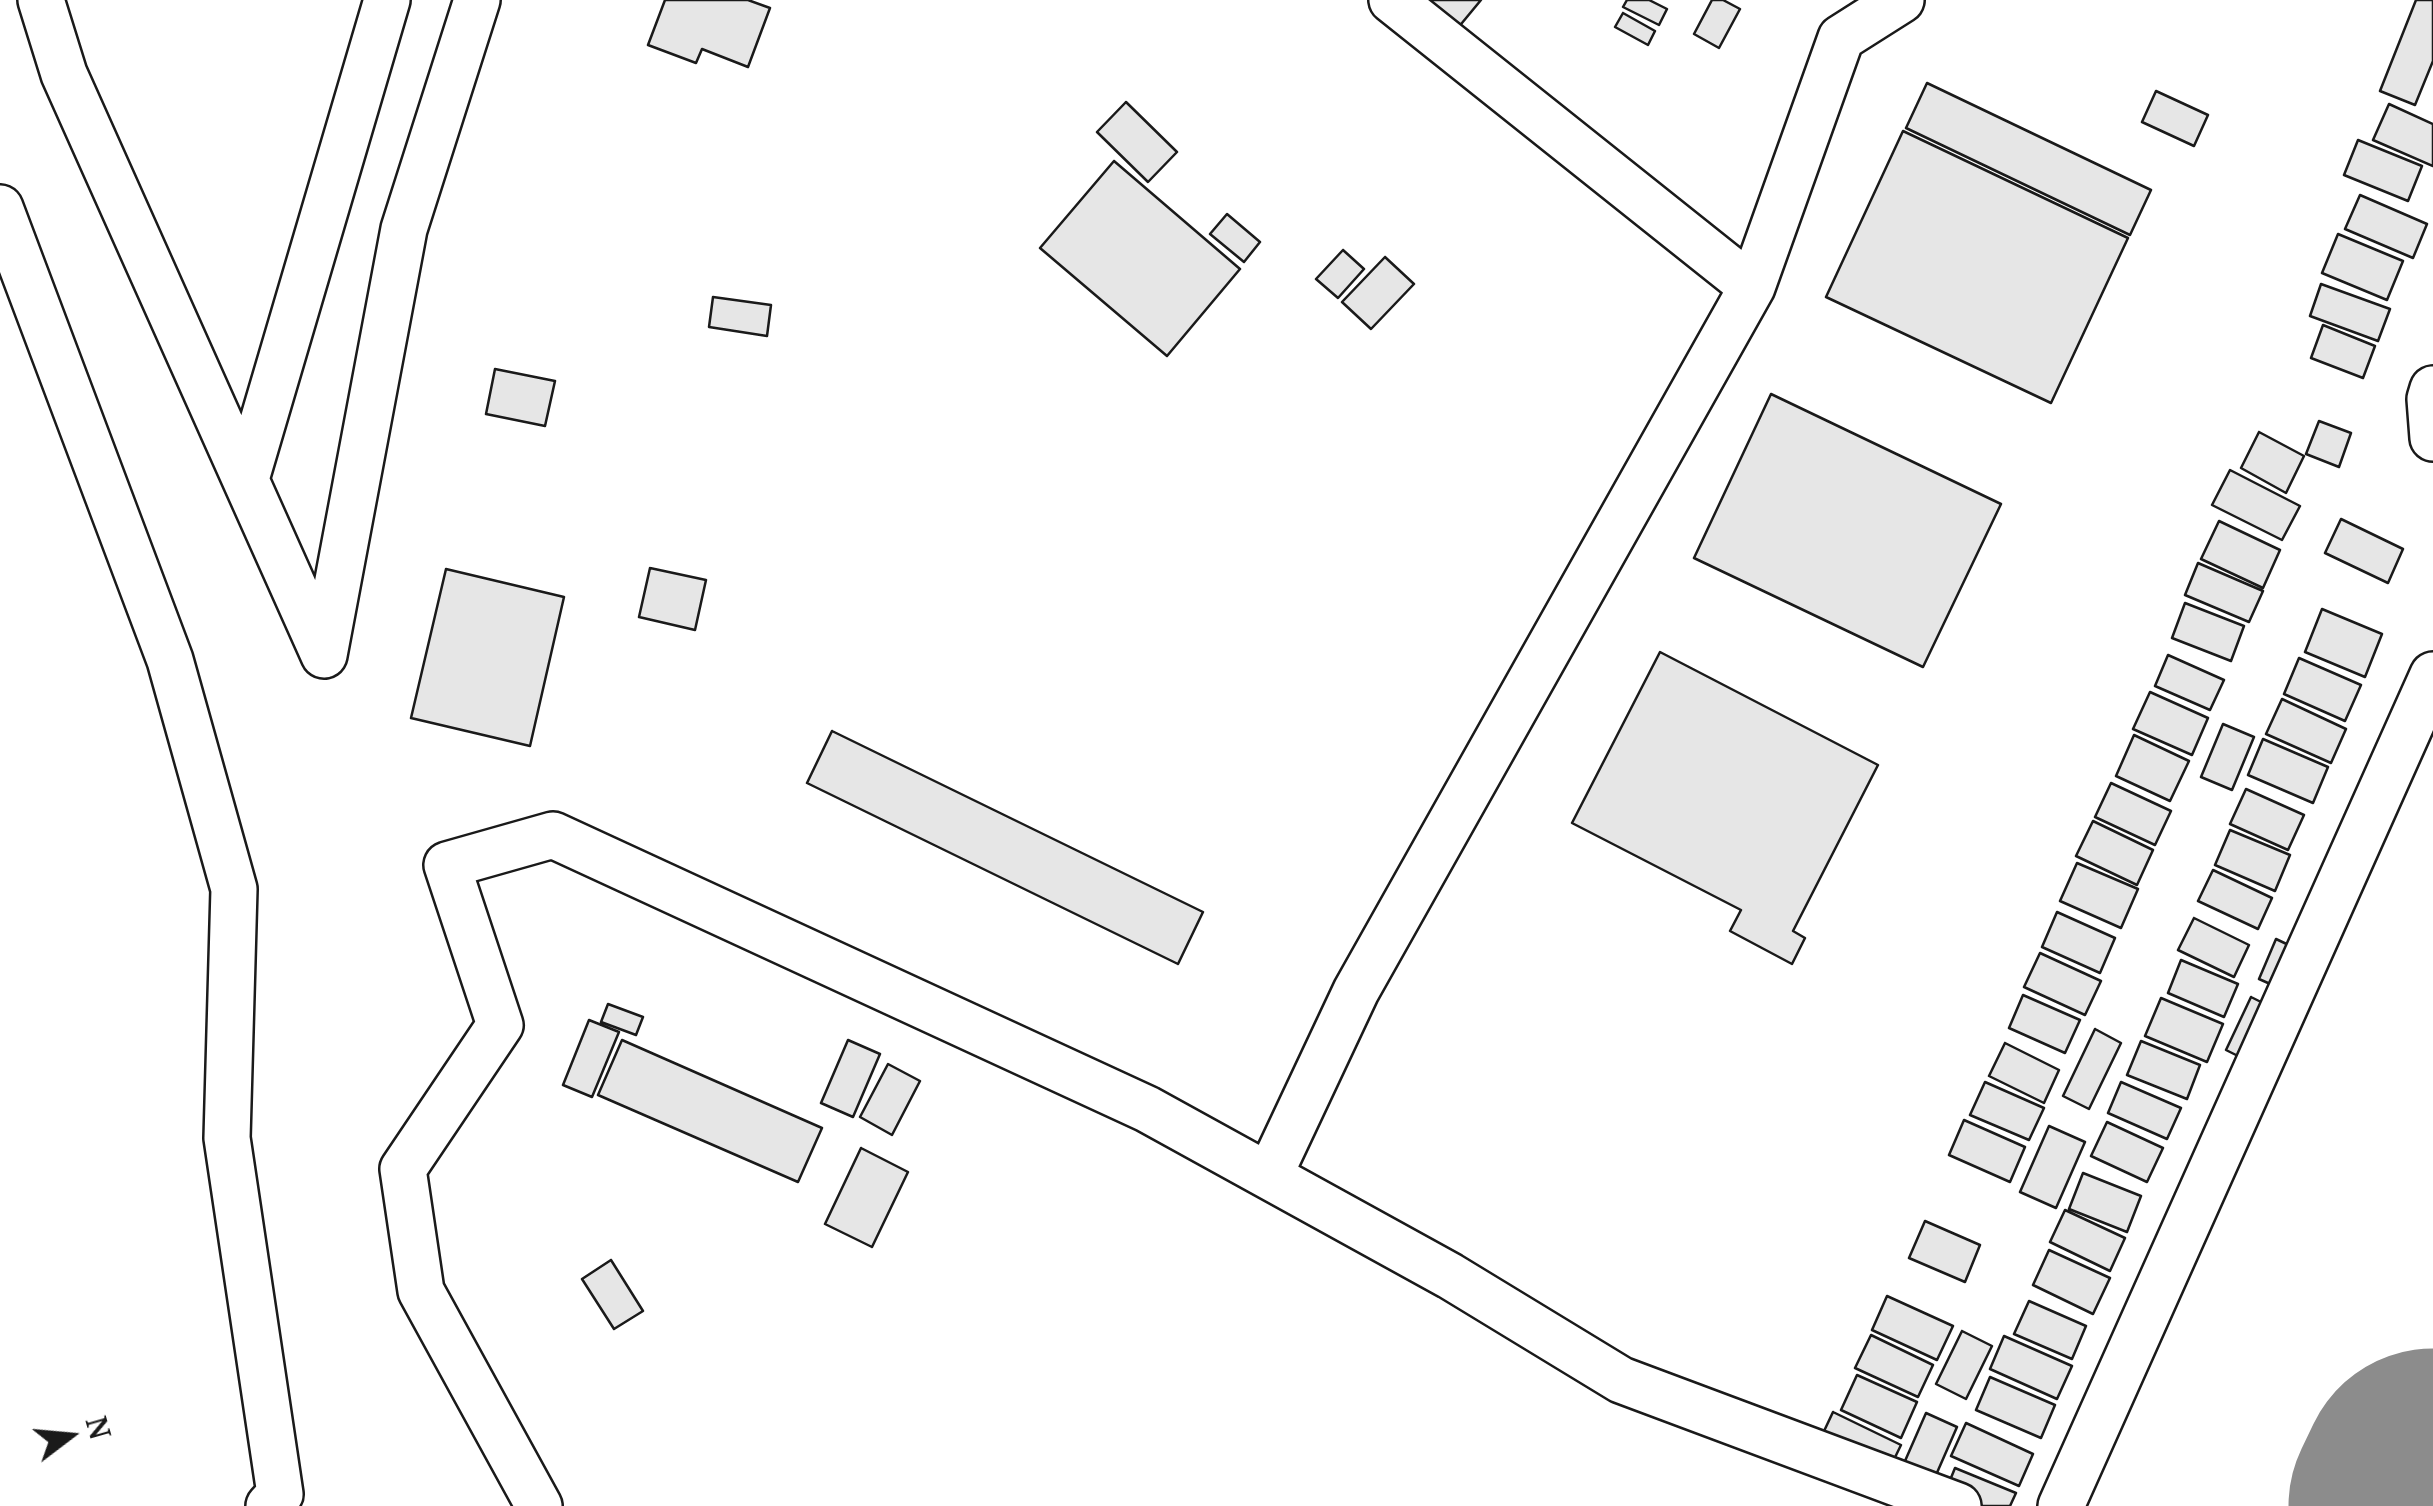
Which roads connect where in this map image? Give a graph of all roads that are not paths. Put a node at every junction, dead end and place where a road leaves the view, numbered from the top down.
1 (41, 0) edge
2 (387, 0) edge
3 (477, 0) edge
4 (1392, 0) edge
5 (1901, 0) edge
6 (0, 208) edge
7 (1752, 286) junction
8 (2433, 389) edge
9 (2433, 438) edge
10 (246, 479) junction
11 (2433, 675) edge
12 (1269, 1176) junction
13 (269, 1506) edge
14 (539, 1506) edge
15 (1958, 1506) edge
16 (2062, 1506) edge

1 - 10 street
2 - 10 street
3 - 10 street
4 - 7 street
5 - 7 street
6 - 13 street
7 - 12 street
8 - 9 street
11 - 16 street
12 - 14 street
12 - 15 street

